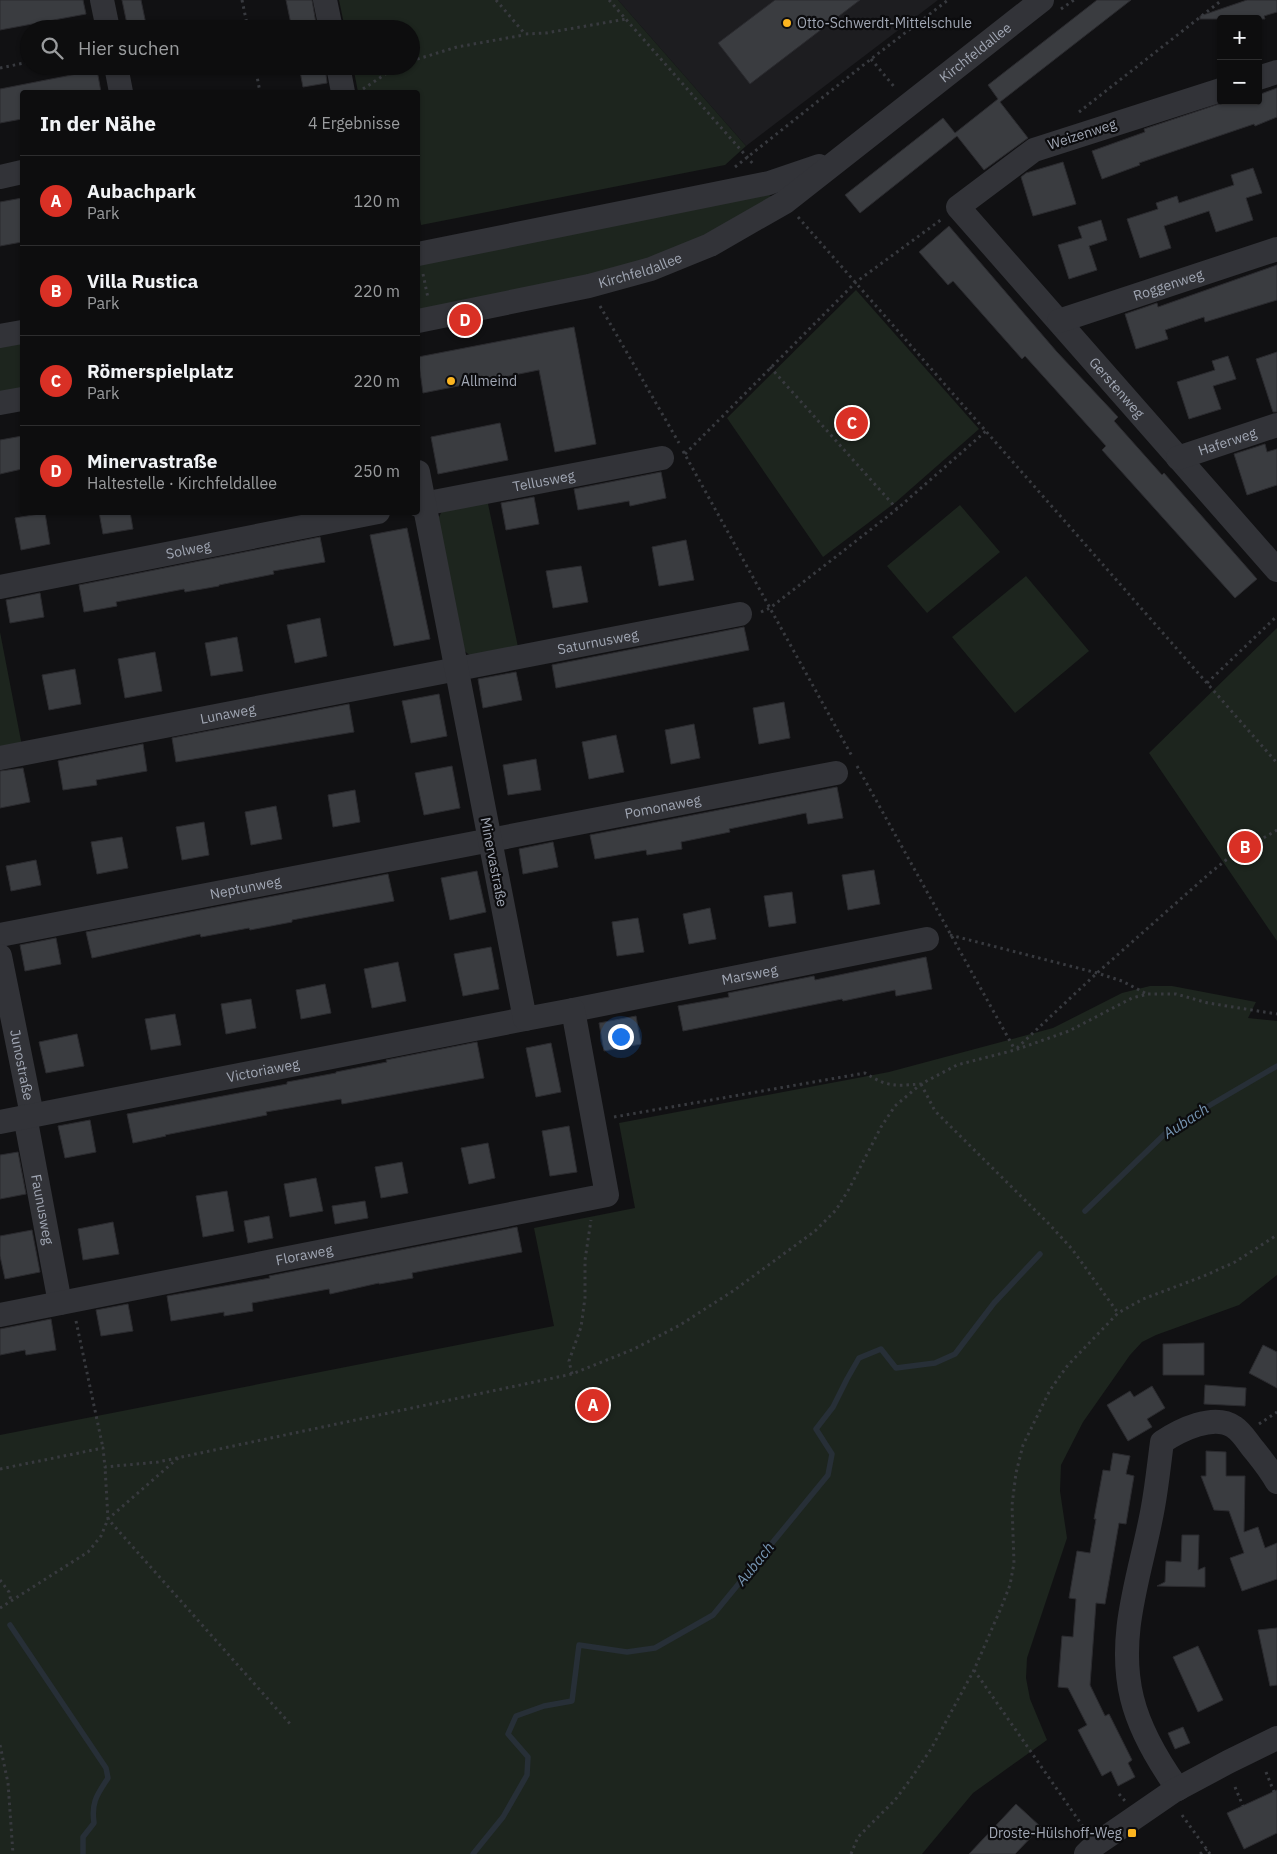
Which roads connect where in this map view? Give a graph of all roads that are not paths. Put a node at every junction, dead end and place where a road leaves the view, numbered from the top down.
1 (102, 0) edge
2 (326, 0) edge
3 (1042, 0) edge
4 (106, 20) edge
5 (329, 20) edge
6 (1277, 72) edge
7 (118, 75) edge
8 (340, 75) edge
9 (1262, 77) edge
10 (121, 90) edge
11 (343, 90) edge
12 (1217, 91) edge
13 (838, 160) junction
14 (20, 172) edge
15 (0, 177) edge
16 (958, 207) joint
17 (1277, 249) edge
18 (420, 254) edge
19 (425, 319) edge
20 (1059, 321) junction
21 (20, 332) edge
22 (0, 336) edge
23 (20, 399) edge
24 (0, 403) edge
25 (1277, 425) edge
26 (662, 458) road end
27 (1178, 458) junction
28 (420, 504) edge
29 (363, 515) edge
30 (1277, 570) edge
31 (0, 587) edge
32 (740, 614) road end
33 (456, 669) junction
34 (0, 758) edge
35 (836, 773) dead end
36 (490, 840) junction
37 (0, 935) edge
38 (927, 939) road end
39 (0, 956) edge
40 (573, 1010) junction
41 (525, 1019) junction
42 (28, 1116) junction
43 (0, 1122) edge
44 (66, 1302) junction
45 (0, 1315) edge
46 (1277, 1482) edge
47 (1277, 1738) edge
48 (1178, 1789) junction
49 (1091, 1849) edge

1 - 4 street
2 - 5 street
3 - 13 street, Kirchfeldallee
6 - 9 street
7 - 10 street
8 - 11 street
12 - 16 street, Weizenweg
13 - 18 street, Kirchfeldallee
13 - 19 street, Kirchfeldallee
14 - 15 street
16 - 20 street, Gerstenweg
17 - 20 street, Roggenweg
20 - 27 street, Gerstenweg
21 - 22 street
23 - 24 street
25 - 27 street, Haferweg
26 - 28 street, Tellusweg
27 - 30 street, Gerstenweg
28 - 33 street, Minervastraße
29 - 31 street, Solweg
32 - 33 street, Saturnusweg
33 - 34 street, Lunaweg
33 - 36 street, Minervastraße
35 - 36 street, Pomonaweg
36 - 37 street, Neptunweg
36 - 41 street, Minervastraße
38 - 40 street, Marsweg
39 - 42 street, Junostraße
40 - 41 street
40 - 44 street, Floraweg
41 - 42 street, Victoriaweg
42 - 43 street, Victoriaweg
42 - 44 street, Faunusweg
44 - 45 street, Floraweg
46 - 48 street
47 - 48 street
48 - 49 street

